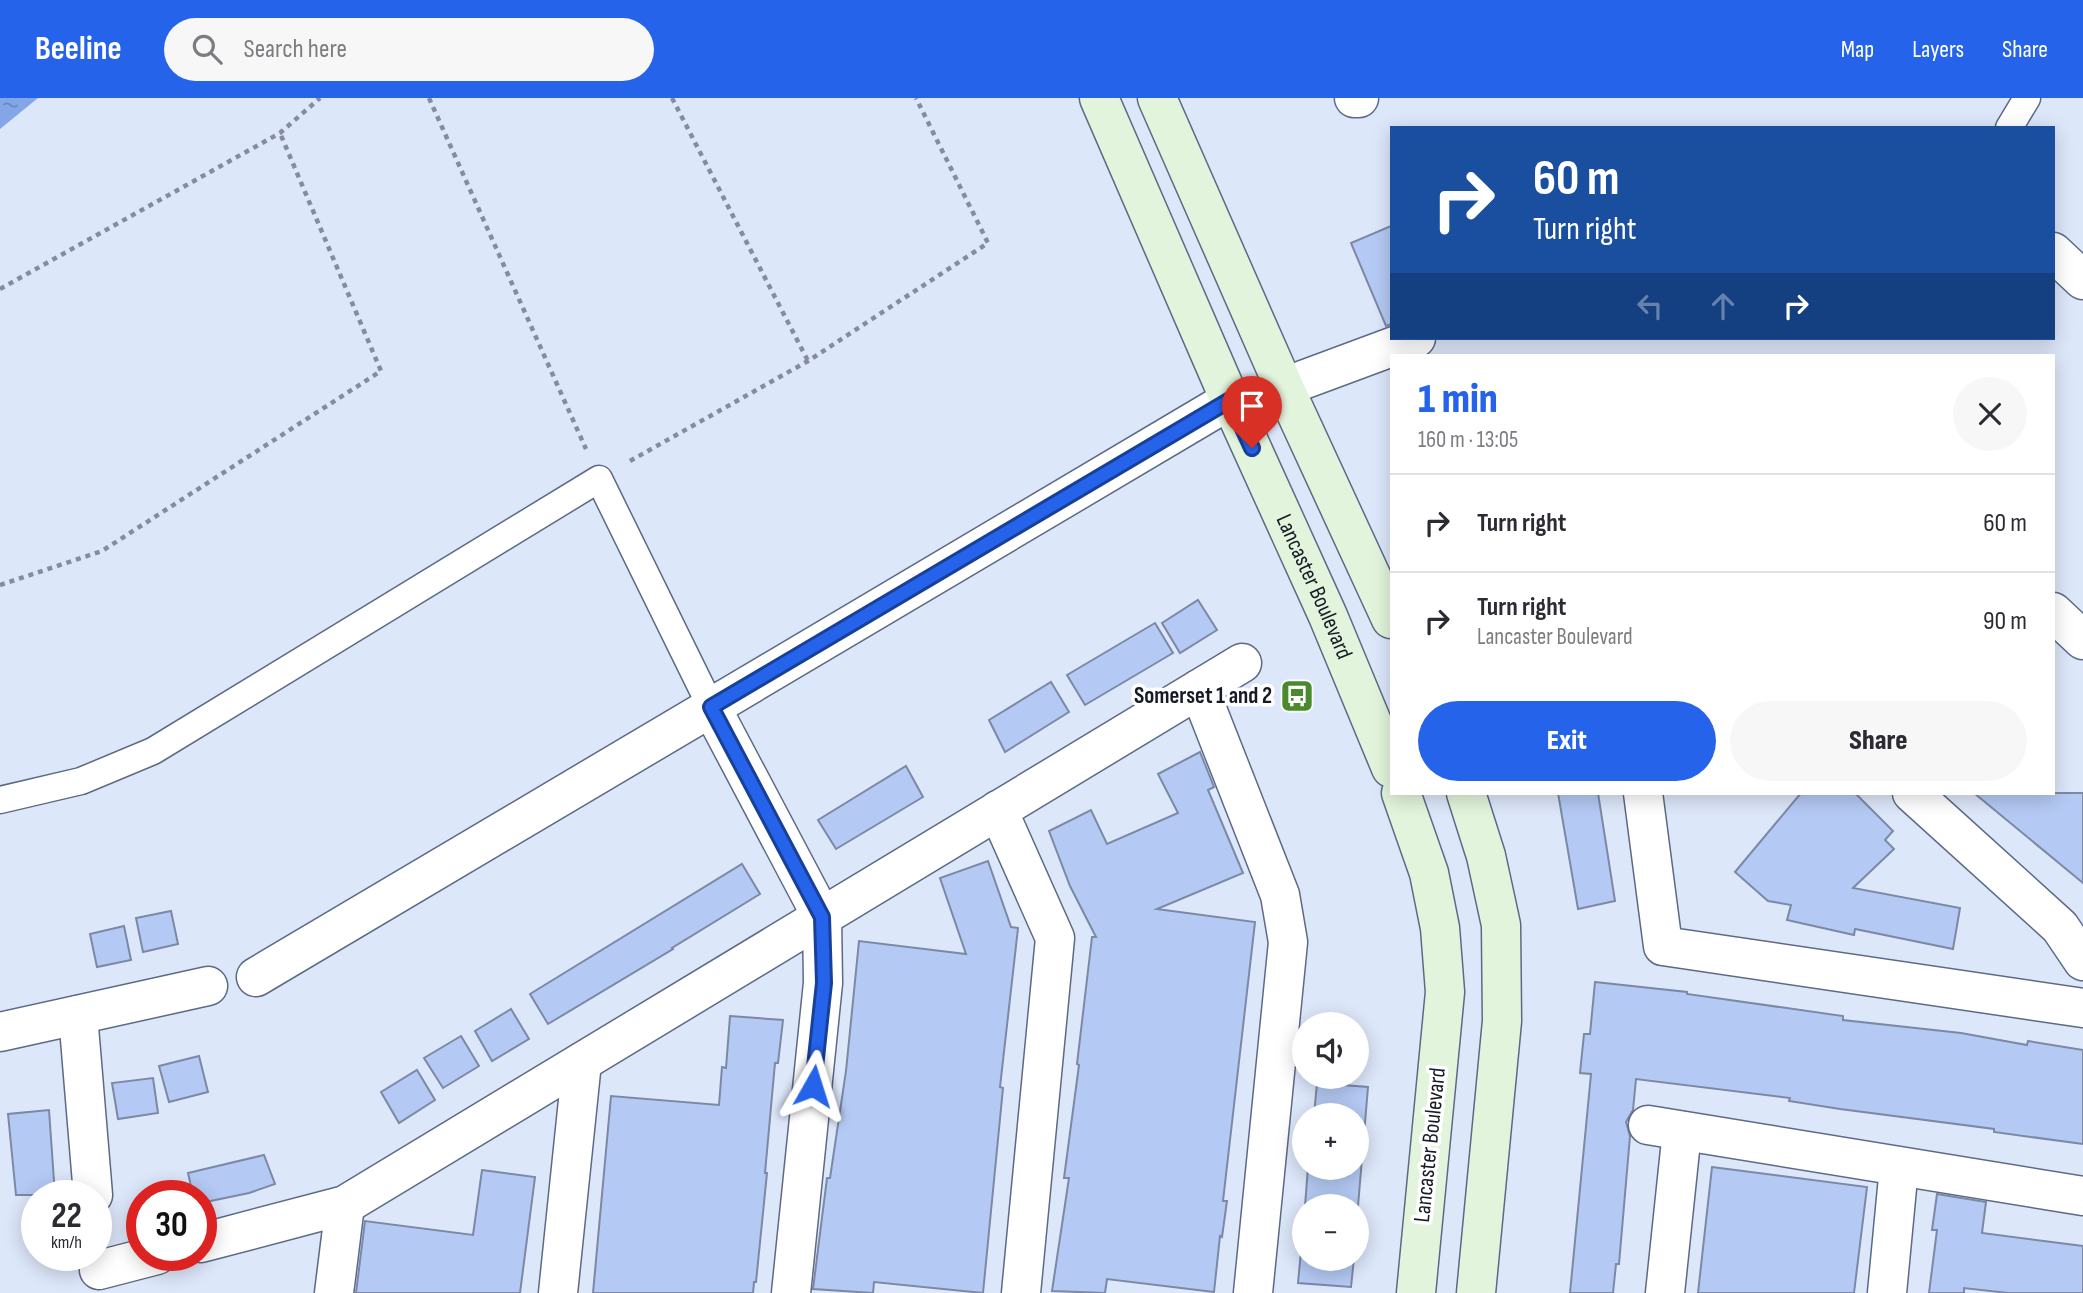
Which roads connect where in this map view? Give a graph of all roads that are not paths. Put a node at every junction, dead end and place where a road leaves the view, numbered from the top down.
1 (1099, 98) edge
2 (1157, 98) edge
3 (2027, 98) edge
4 (2010, 126) edge
5 (2055, 254) edge
6 (1233, 270) junction
7 (2083, 280) edge
8 (1184, 294) junction
9 (1411, 340) edge
10 (1284, 387) junction
11 (1230, 400) junction
12 (2055, 614) edge
13 (1390, 617) edge
14 (2083, 640) edge
15 (1242, 663) dead end
16 (1199, 689) junction
17 (711, 707) junction
18 (1390, 766) edge
19 (1402, 795) edge
20 (1466, 795) edge
21 (1643, 795) edge
22 (1914, 795) edge
23 (0, 800) edge
24 (998, 810) junction
25 (822, 917) junction
26 (2083, 961) edge
27 (256, 977) dead end
28 (208, 986) dead end
29 (2083, 1008) edge
30 (78, 1015) junction
31 (0, 1032) edge
32 (582, 1062) junction
33 (1899, 1167) junction
34 (92, 1180) edge
35 (2083, 1196) edge
36 (345, 1205) junction
37 (217, 1239) edge
38 (334, 1293) edge
39 (558, 1293) edge
40 (791, 1293) edge
41 (1021, 1293) edge
42 (1253, 1293) edge
43 (1416, 1293) edge
44 (1476, 1293) edge
45 (1665, 1293) edge
46 (1887, 1293) edge

1 - 8 main road, Lancaster Boulevard
2 - 6 main road
3 - 4 lane
5 - 7 street
6 - 8 main road
6 - 10 main road
8 - 11 main road, Lancaster Boulevard
9 - 10 street
10 - 13 main road
11 - 17 street
11 - 18 main road, Lancaster Boulevard
12 - 14 street
15 - 16 street
16 - 24 street
16 - 42 street
17 - 23 lane
17 - 25 street
17 - 27 street
19 - 43 main road, Lancaster Boulevard
20 - 44 main road
21 - 29 street
22 - 26 street
24 - 25 street
24 - 41 street
25 - 32 street
25 - 40 street
28 - 30 street
30 - 31 street
30 - 34 street
32 - 36 street
32 - 39 street
33 - 35 street
33 - 45 street
33 - 46 street
36 - 37 street
36 - 38 street

